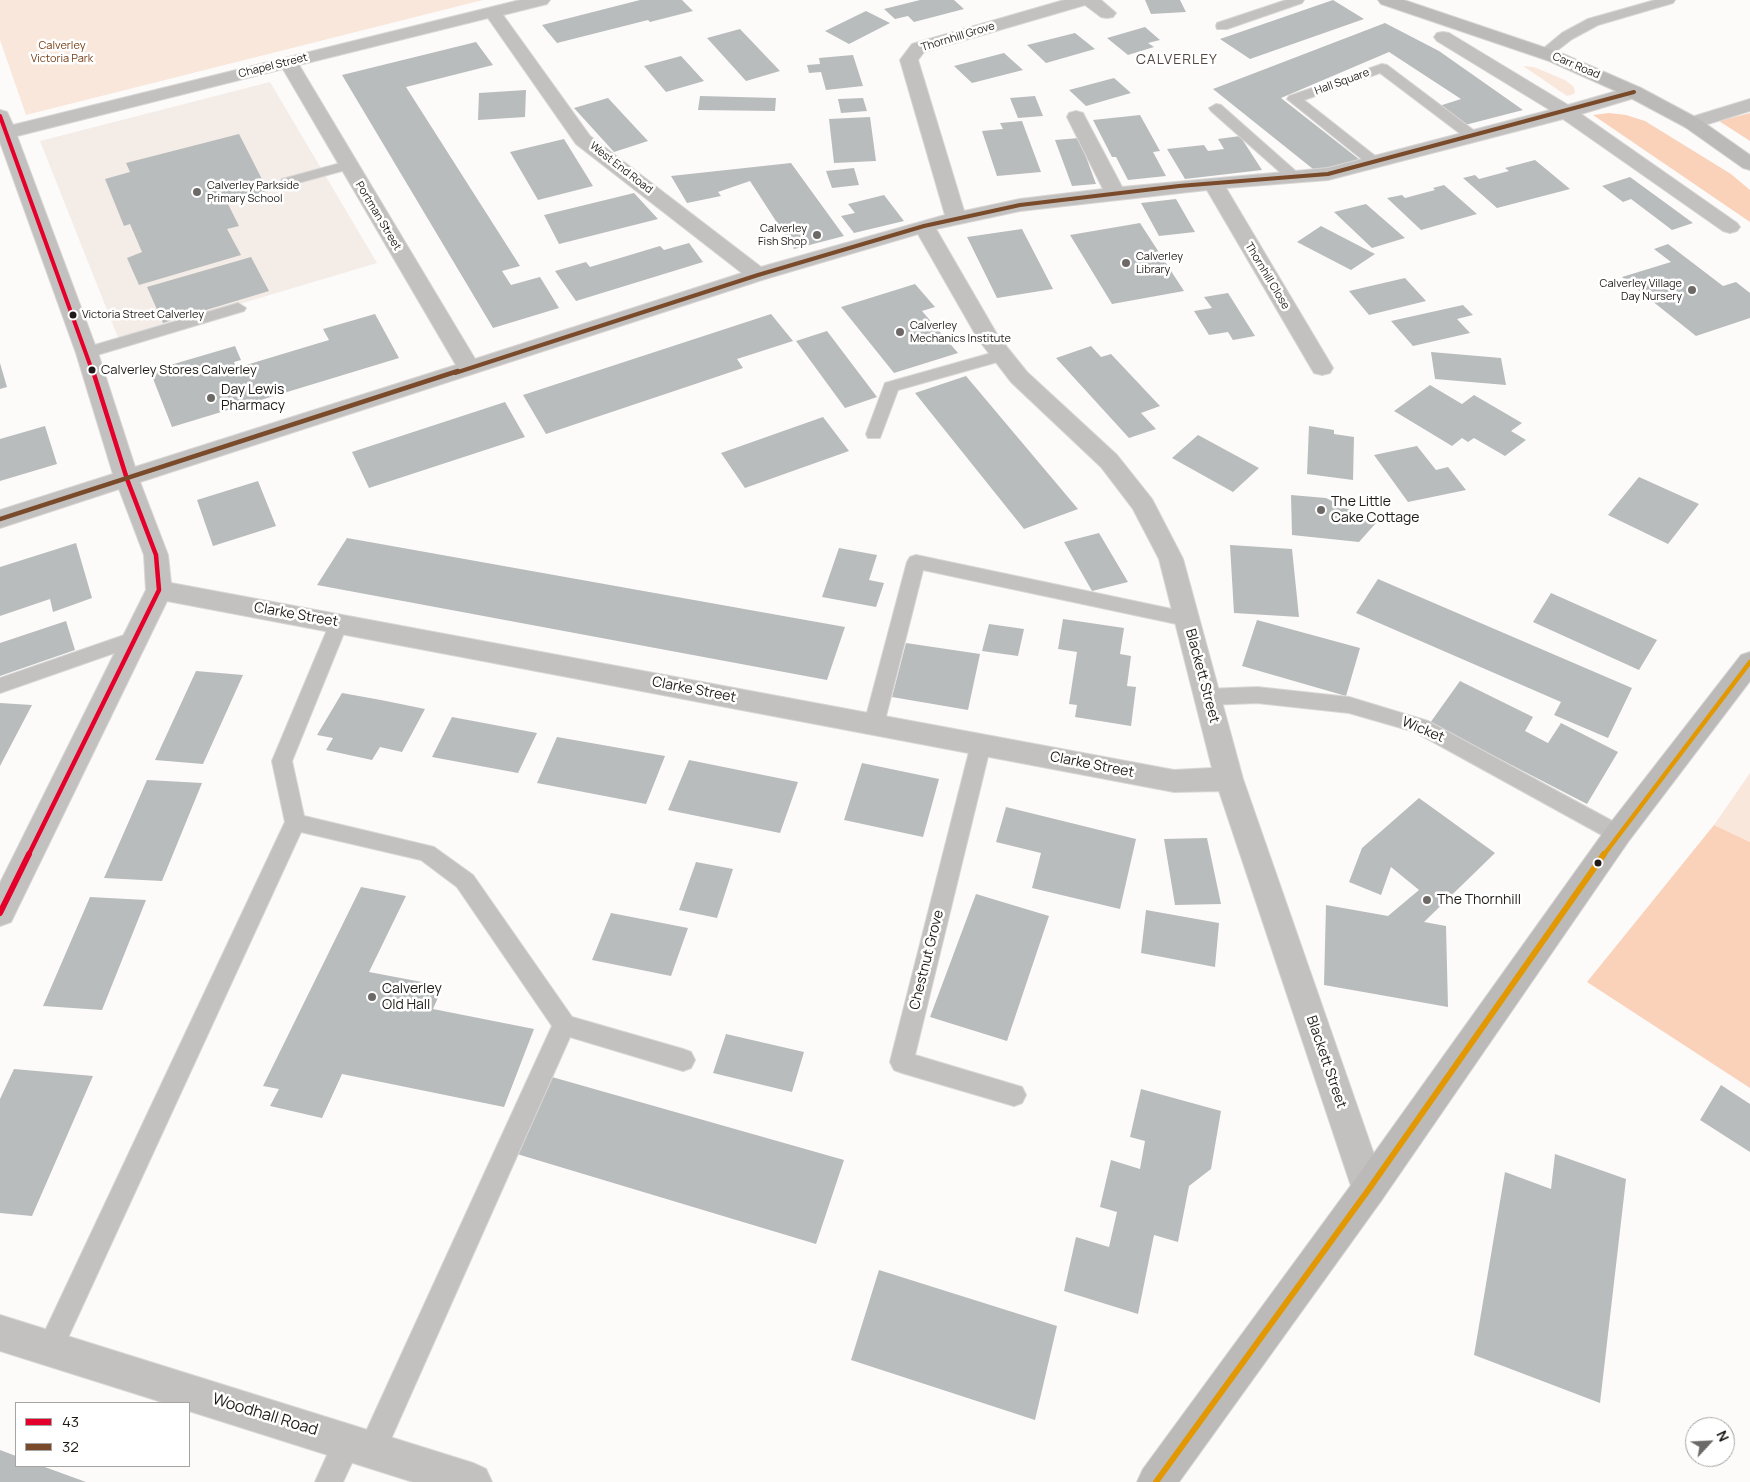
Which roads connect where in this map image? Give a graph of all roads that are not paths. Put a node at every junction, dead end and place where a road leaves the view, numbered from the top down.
1 (541, 0) edge
2 (1083, 0) edge
3 (1090, 0) edge
4 (1298, 0) edge
5 (1387, 0) edge
6 (1669, 0) edge
7 (492, 12) junction
8 (1107, 13) dead end
9 (1222, 26) dead end
10 (1443, 37) dead end
11 (1545, 53) junction
12 (288, 63) junction
13 (1634, 92) junction
14 (1750, 105) edge
15 (1216, 108) dead end
16 (1566, 112) junction
17 (1076, 117) dead end
18 (1692, 123) junction
19 (2, 128) edge
20 (1471, 135) junction
21 (1374, 162) junction
22 (1750, 164) edge
23 (348, 165) junction
24 (1294, 177) junction
25 (287, 182) dead end
26 (1213, 183) junction
27 (1116, 194) junction
28 (956, 218) junction
29 (924, 226) junction
30 (1730, 227) dead end
31 (758, 275) junction
32 (238, 308) dead end
33 (87, 354) junction
34 (1002, 355) junction
35 (469, 368) junction
36 (1322, 368) dead end
37 (874, 434) dead end
38 (127, 479) junction
39 (0, 519) edge
40 (159, 590) junction
41 (1186, 619) junction
42 (339, 623) junction
43 (136, 638) junction
44 (1750, 662) edge
45 (0, 686) edge
46 (1207, 697) junction
47 (874, 724) junction
48 (982, 744) junction
49 (1229, 779) junction
50 (295, 822) junction
51 (1618, 834) junction
52 (0, 913) edge
53 (564, 1025) junction
54 (683, 1060) dead end
55 (1014, 1095) dead end
56 (1369, 1189) junction
57 (0, 1333) edge
58 (50, 1348) junction
59 (360, 1445) junction
60 (328, 1482) edge
61 (473, 1482) edge
62 (1156, 1482) edge

1 - 7 street, Chapel Street
2 - 28 street, Thornhill Grove
3 - 8 street
4 - 9 lane
5 - 11 main road, Carr Road
6 - 11 lane
7 - 12 street, Chapel Street
7 - 31 street, West End Road
10 - 16 street
11 - 13 main road, Carr Road
12 - 19 street, Chapel Street
12 - 23 street, Portman Street
13 - 16 street
13 - 18 main road, Carr Road
14 - 18 street
15 - 24 lane
16 - 20 street
16 - 30 street
17 - 27 street
18 - 22 main road, Carr Road
19 - 33 street
20 - 21 street
20 - 21 lane, Hall Square
21 - 24 street
23 - 25 lane
23 - 35 street, Portman Street
24 - 26 street
26 - 27 street
26 - 36 street, Thornhill Close
27 - 28 street
28 - 29 street
29 - 31 street
29 - 34 street, Blackett Street
31 - 35 street
32 - 33 lane
33 - 38 street
34 - 37 lane
34 - 41 street, Blackett Street
35 - 38 street
38 - 39 street
38 - 40 street
40 - 42 street, Clarke Street
40 - 43 street
41 - 46 street, Blackett Street
41 - 47 lane
42 - 47 street, Clarke Street
42 - 50 lane
43 - 45 lane
43 - 52 street
44 - 51 main road
46 - 49 street, Blackett Street
46 - 51 lane, Wicket
47 - 48 street, Clarke Street
48 - 49 street, Clarke Street
48 - 55 lane, Chestnut Grove
49 - 56 street, Blackett Street
50 - 53 lane
50 - 58 lane
51 - 56 main road
53 - 54 lane
53 - 59 lane
56 - 62 main road
57 - 58 street, Woodhall Road
58 - 59 street, Woodhall Road
59 - 60 lane
59 - 61 street, Woodhall Road

